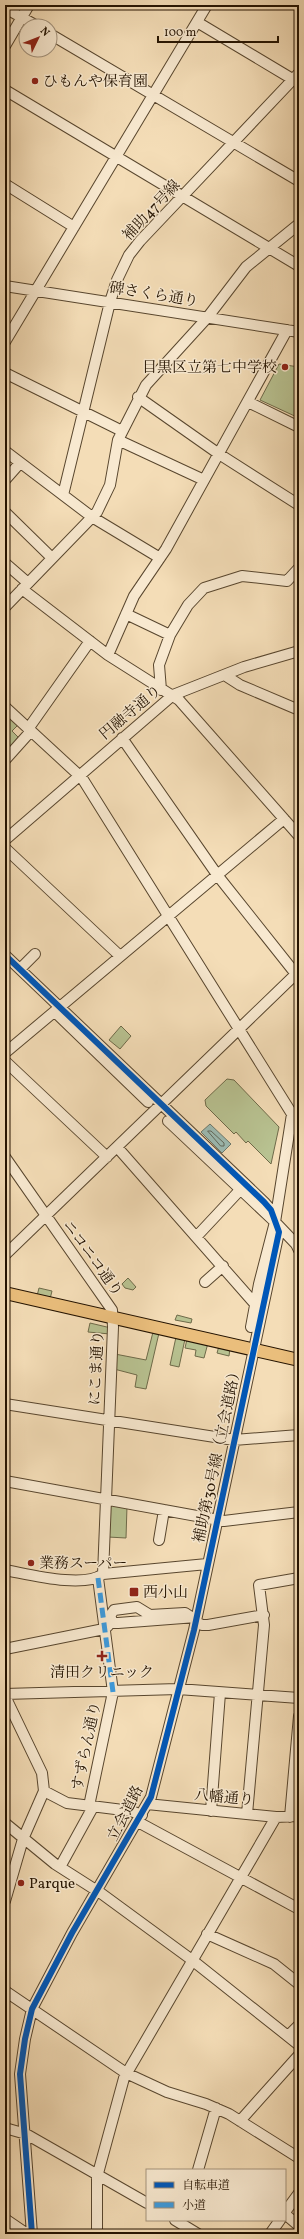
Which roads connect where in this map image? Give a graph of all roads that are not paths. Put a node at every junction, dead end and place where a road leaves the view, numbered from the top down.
1 (29, 5) edge
2 (207, 5) edge
3 (5, 8) edge
4 (21, 17) junction
5 (197, 22) junction
6 (58, 39) edge
7 (5, 46) edge
8 (297, 79) edge
9 (5, 90) edge
10 (153, 95) junction
11 (234, 142) junction
12 (116, 156) junction
13 (299, 181) edge
14 (5, 184) edge
15 (184, 196) junction
16 (299, 224) edge
17 (74, 227) junction
18 (269, 248) junction
19 (299, 266) edge
20 (5, 286) edge
21 (36, 291) junction
22 (110, 302) junction
23 (207, 318) junction
24 (287, 330) junction
25 (299, 332) edge
26 (5, 342) edge
27 (5, 373) edge
28 (138, 397) junction
29 (248, 402) junction
30 (84, 413) junction
31 (299, 427) edge
32 (120, 435) junction
33 (5, 452) edge
34 (219, 454) junction
35 (20, 464) junction
36 (5, 480) edge
37 (204, 480) junction
38 (63, 495) junction
39 (299, 504) edge
40 (5, 512) edge
41 (92, 517) junction
42 (52, 558) junction
43 (160, 558) junction
44 (5, 563) edge
45 (299, 568) edge
46 (25, 586) junction
47 (5, 607) edge
48 (126, 614) junction
49 (170, 635) junction
50 (90, 641) junction
51 (299, 652) edge
52 (108, 655) junction
53 (226, 676) junction
54 (161, 690) junction
55 (173, 695) junction
56 (5, 707) edge
57 (299, 710) edge
58 (29, 730) junction
59 (122, 738) junction
60 (5, 760) edge
61 (79, 775) junction
62 (284, 819) junction
63 (299, 836) edge
64 (5, 840) edge
65 (5, 848) edge
66 (218, 876) junction
67 (170, 916) junction
68 (35, 954) dead end
69 (5, 955) edge
70 (120, 956) junction
71 (5, 965) edge
72 (20, 970) junction
73 (298, 975) edge
74 (57, 1009) junction
75 (239, 1029) junction
76 (5, 1053) edge
77 (5, 1061) edge
78 (159, 1107) junction
79 (297, 1113) edge
80 (117, 1147) junction
81 (5, 1157) edge
82 (107, 1157) junction
83 (240, 1190) junction
84 (45, 1216) junction
85 (275, 1222) junction
86 (197, 1236) junction
87 (299, 1249) edge
88 (5, 1255) edge
89 (223, 1266) junction
90 (205, 1282) dead end
91 (5, 1293) edge
92 (255, 1304) junction
93 (114, 1318) junction
94 (253, 1350) junction
95 (299, 1360) edge
96 (5, 1404) edge
97 (108, 1420) junction
98 (299, 1435) edge
99 (234, 1440) junction
100 (5, 1481) edge
101 (106, 1500) junction
102 (164, 1510) junction
103 (299, 1512) edge
104 (217, 1519) junction
105 (159, 1540) dead end
106 (207, 1564) junction
107 (5, 1570) edge
108 (100, 1576) junction
109 (299, 1578) edge
110 (264, 1615) junction
111 (194, 1618) junction
112 (113, 1622) junction
113 (104, 1630) junction
114 (5, 1649) edge
115 (178, 1690) junction
116 (113, 1692) junction
117 (220, 1693) junction
118 (5, 1695) edge
119 (258, 1696) junction
120 (299, 1698) edge
121 (299, 1716) edge
122 (44, 1791) junction
123 (147, 1804) junction
124 (91, 1806) junction
125 (211, 1811) junction
126 (247, 1814) junction
127 (276, 1817) junction
128 (295, 1817) edge
129 (140, 1819) junction
130 (5, 1823) edge
131 (23, 1839) junction
132 (60, 1867) junction
133 (239, 1879) junction
134 (98, 1891) junction
135 (5, 1901) edge
136 (299, 1909) edge
137 (207, 1934) junction
138 (192, 1960) junction
139 (299, 1984) edge
140 (5, 1991) edge
141 (32, 2009) junction
142 (299, 2025) edge
143 (289, 2035) junction
144 (299, 2044) edge
145 (299, 2055) edge
146 (126, 2073) junction
147 (216, 2108) junction
148 (240, 2121) junction
149 (5, 2128) edge
150 (26, 2134) junction
151 (299, 2158) edge
152 (198, 2169) edge
153 (98, 2174) junction
154 (299, 2193) edge
155 (146, 2202) edge
156 (286, 2212) edge
157 (286, 2214) edge
158 (5, 2218) edge
159 (279, 2221) edge
160 (181, 2222) edge
161 (299, 2226) edge
162 (27, 2234) edge
163 (32, 2234) edge
164 (97, 2234) edge
165 (198, 2234) edge
166 (270, 2234) edge

1 - 4 street
2 - 5 street
3 - 4 street
4 - 7 street
5 - 8 street
5 - 10 street
6 - 10 street
8 - 11 street, 補助47号線
9 - 12 street
10 - 11 street
10 - 12 street
11 - 13 street
11 - 15 street, 補助47号線
12 - 15 street
12 - 17 street
14 - 17 street
15 - 18 street
15 - 22 street, 補助47号線
16 - 18 street
17 - 21 street
18 - 19 street
18 - 23 street
20 - 21 street, 碑さくら通り
21 - 22 street, 碑さくら通り
21 - 26 street
22 - 23 street, 碑さくら通り
22 - 30 street, 補助47号線
23 - 24 street, 碑さくら通り
23 - 28 street
24 - 25 street, 碑さくら通り
24 - 29 street
27 - 30 street
28 - 32 street
28 - 34 street
29 - 31 street
29 - 34 street
30 - 32 street
30 - 38 street, 補助47号線
32 - 37 street
32 - 41 street
33 - 35 street
34 - 37 street
34 - 39 street
35 - 36 street
35 - 38 street
37 - 43 street
38 - 41 street
40 - 42 street
41 - 42 street
41 - 43 street
42 - 46 street
43 - 48 street
44 - 46 street
45 - 49 street
46 - 47 street
46 - 50 street
48 - 49 street
48 - 52 street
49 - 54 street
50 - 52 street
50 - 58 street
51 - 53 street, 円融寺通り
52 - 54 street
53 - 55 street, 円融寺通り
53 - 57 street
54 - 55 street
55 - 59 street, 円融寺通り
55 - 62 street
56 - 58 street
58 - 60 street
58 - 61 street
59 - 61 street, 円融寺通り
59 - 66 street
61 - 64 street, 円融寺通り
61 - 67 street
62 - 63 street
62 - 66 street
65 - 70 street
66 - 67 street
66 - 73 street
67 - 70 street
67 - 75 street
68 - 72 street
69 - 72 street
70 - 74 street
71 - 74 street
72 - 74 street
73 - 75 street
74 - 76 street
74 - 78 street
75 - 78 street
75 - 79 street
77 - 82 street
78 - 80 street
78 - 83 street
78 - 85 street
79 - 85 street
80 - 82 street
80 - 86 street
81 - 84 street, ニコニコ通り
82 - 84 street
83 - 85 street
83 - 86 street
84 - 88 street
84 - 93 street, ニコニコ通り
85 - 87 street
85 - 92 street
85 - 94 street, 補助第30号線（立会道路）
86 - 89 street
89 - 90 street
89 - 92 street
91 - 93 main road
92 - 94 street
93 - 94 main road
93 - 97 street, にこま通り
94 - 95 main road
94 - 99 street, 補助第30号線（立会道路）
96 - 97 street
97 - 99 street
97 - 101 street, にこま通り
98 - 99 street
99 - 104 street, 補助第30号線（立会道路）
100 - 101 street
101 - 102 street
101 - 108 street, にこま通り
102 - 104 street
102 - 105 street
103 - 104 street
104 - 106 street, 補助第30号線（立会道路）
106 - 108 street
106 - 111 street, 立会道路
107 - 108 street
108 - 113 street, にこま通り
109 - 110 street
110 - 111 street
110 - 119 street
111 - 112 street
111 - 112 street
111 - 115 street, 立会道路
112 - 113 street
113 - 114 street
113 - 116 street, にこま通り
115 - 116 street
115 - 117 street
115 - 123 street, 立会道路
116 - 118 street
116 - 124 street, すずらん通り
117 - 119 street
117 - 125 street
118 - 122 street
119 - 120 street
119 - 126 street
121 - 128 street
122 - 124 street
122 - 131 street
123 - 125 street, 八幡通り
123 - 129 street, 立会道路
124 - 129 street
124 - 132 street, すずらん通り
125 - 126 street, 八幡通り
126 - 127 street, 八幡通り
127 - 128 street, 八幡通り
127 - 133 street
129 - 133 street
129 - 134 street, 立会道路
130 - 131 street
131 - 132 street
131 - 135 street
132 - 134 street
133 - 136 street
133 - 137 street
134 - 138 street
134 - 141 street, 立会道路
137 - 138 street
137 - 139 street
138 - 143 street
138 - 146 street
140 - 141 street
141 - 146 street
141 - 150 street, 立会道路
142 - 143 street
143 - 144 street
145 - 148 street
146 - 147 street
146 - 153 street
147 - 148 street
147 - 152 street
148 - 151 street
149 - 150 street
150 - 153 street
150 - 163 street, 立会道路
153 - 155 street
153 - 164 street
154 - 156 street
157 - 161 street
158 - 162 street
159 - 166 street
160 - 165 street

